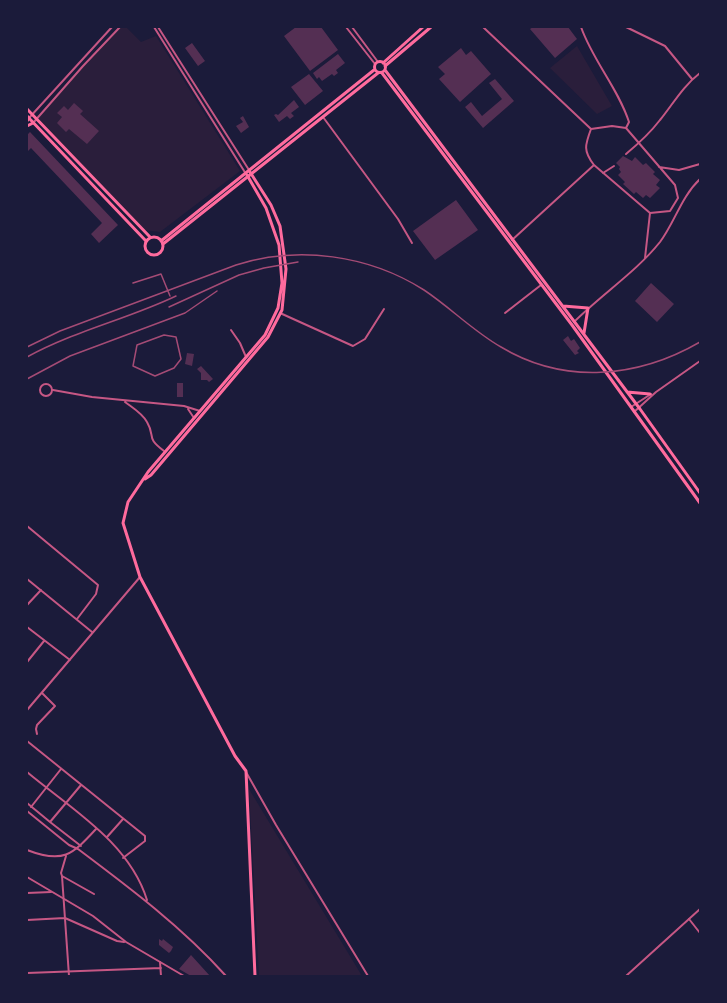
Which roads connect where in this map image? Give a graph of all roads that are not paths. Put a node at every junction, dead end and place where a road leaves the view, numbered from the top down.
1 (112, 27) edge
2 (120, 27) edge
3 (156, 27) edge
4 (346, 27) edge
5 (352, 27) edge
6 (423, 27) edge
7 (431, 27) edge
8 (483, 27) edge
9 (581, 27) edge
10 (626, 27) edge
11 (380, 68) junction
12 (700, 73) edge
13 (692, 79) junction
14 (196, 92) junction
15 (27, 109) edge
16 (32, 114) junction
17 (323, 117) junction
18 (28, 118) edge
19 (37, 119) junction
20 (33, 123) junction
21 (27, 126) edge
22 (626, 128) junction
23 (591, 129) junction
24 (639, 143) junction
25 (626, 154) dead end
26 (700, 164) edge
27 (594, 165) junction
28 (614, 166) dead end
29 (659, 167) junction
30 (249, 170) junction
31 (603, 173) junction
32 (252, 174) junction
33 (247, 176) junction
34 (700, 179) edge
35 (675, 204) junction
36 (680, 207) junction
37 (650, 213) junction
38 (150, 237) junction
39 (146, 241) junction
40 (511, 241) junction
41 (162, 242) junction
42 (412, 243) dead end
43 (645, 259) junction
44 (541, 285) junction
45 (563, 306) junction
46 (588, 308) junction
47 (384, 309) dead end
48 (280, 313) junction
49 (505, 314) dead end
50 (573, 323) junction
51 (231, 330) dead end
52 (584, 334) junction
53 (246, 357) junction
54 (700, 361) edge
55 (602, 363) junction
56 (616, 382) junction
57 (53, 390) junction
58 (626, 392) junction
59 (656, 392) junction
60 (650, 394) junction
61 (122, 400) junction
62 (636, 404) junction
63 (630, 408) junction
64 (640, 408) junction
65 (188, 409) junction
66 (201, 413) junction
67 (634, 413) junction
68 (195, 419) junction
69 (165, 452) junction
70 (145, 479) junction
71 (700, 493) edge
72 (700, 502) edge
73 (27, 526) edge
74 (140, 577) junction
75 (27, 579) edge
76 (41, 590) junction
77 (27, 605) edge
78 (77, 619) junction
79 (27, 627) edge
80 (92, 632) junction
81 (44, 640) junction
82 (70, 660) junction
83 (27, 662) edge
84 (42, 693) junction
85 (27, 710) edge
86 (37, 734) dead end
87 (27, 741) edge
88 (62, 769) junction
89 (246, 771) junction
90 (27, 772) edge
91 (81, 785) junction
92 (46, 788) junction
93 (27, 803) edge
94 (66, 804) junction
95 (32, 807) junction
96 (27, 811) edge
97 (124, 819) junction
98 (50, 822) junction
99 (96, 828) junction
100 (107, 837) junction
101 (81, 846) junction
102 (78, 849) junction
103 (27, 850) edge
104 (66, 856) junction
105 (123, 858) junction
106 (62, 876) junction
107 (27, 877) edge
108 (54, 892) junction
109 (27, 893) edge
110 (94, 894) dead end
111 (65, 899) junction
112 (147, 900) junction
113 (700, 909) edge
114 (65, 918) junction
115 (689, 919) junction
116 (27, 920) edge
117 (700, 933) edge
118 (126, 942) junction
119 (160, 962) junction
120 (161, 968) junction
121 (69, 972) junction
122 (27, 974) edge
123 (69, 976) edge
124 (161, 976) edge
125 (184, 976) edge
126 (226, 976) edge
127 (255, 976) edge
128 (368, 976) edge
129 (626, 976) edge

1 - 16 street
2 - 19 street
3 - 14 street
4 - 11 street
5 - 11 street
6 - 11 main road
7 - 11 main road
8 - 23 street
9 - 22 street
10 - 13 street
11 - 17 main road
11 - 30 main road
11 - 40 main road
12 - 13 street
13 - 24 street
14 - 30 street
14 - 33 street
15 - 16 main road
16 - 18 street
16 - 19 main road
17 - 32 main road
17 - 42 street
18 - 20 main road
19 - 20 street
19 - 38 main road
20 - 21 main road
20 - 39 main road
22 - 23 street
22 - 24 street
23 - 27 street
24 - 25 street
24 - 29 street
26 - 29 street
27 - 31 street
27 - 40 street
28 - 31 street
29 - 35 street
30 - 32 main road
30 - 33 main road
31 - 37 street
32 - 33 main road
32 - 48 main road
33 - 41 main road
33 - 53 main road
34 - 36 street
35 - 36 street
35 - 37 street
36 - 43 street
37 - 43 street
38 - 39 main road
38 - 41 main road
39 - 41 main road
40 - 44 main road
40 - 45 main road
43 - 46 street
44 - 49 street
44 - 50 main road
45 - 46 main road
45 - 50 main road
46 - 50 street
46 - 52 main road
47 - 48 street
48 - 66 main road
50 - 52 main road
50 - 55 main road
51 - 53 street
52 - 55 main road
53 - 66 main road
54 - 59 street
55 - 56 main road
56 - 58 main road
56 - 63 main road
57 - 57 street
57 - 61 street
58 - 60 main road
58 - 62 main road
59 - 60 street
59 - 64 street
60 - 62 street
61 - 65 street
61 - 69 street
62 - 63 street
62 - 64 main road
63 - 67 main road
64 - 67 street
64 - 71 main road
65 - 66 street
65 - 68 street
66 - 68 main road
67 - 72 main road
68 - 69 main road
68 - 70 main road
69 - 70 main road
70 - 74 main road
73 - 78 street
74 - 80 street
74 - 89 main road
75 - 76 street
76 - 77 street
76 - 78 street
78 - 80 street
79 - 81 street
80 - 82 street
81 - 82 street
81 - 83 street
82 - 84 street
84 - 85 street
84 - 86 street
87 - 88 street
88 - 91 street
88 - 92 street
89 - 127 main road
89 - 128 street
90 - 92 street
91 - 94 street
91 - 97 street
92 - 94 street
92 - 95 street
93 - 95 street
94 - 98 street
94 - 99 street
95 - 98 street
96 - 102 street
97 - 100 street
97 - 105 street
98 - 101 street
99 - 100 street
99 - 101 street
100 - 105 street
101 - 102 street
102 - 104 street
102 - 112 street
103 - 104 street
104 - 106 street
105 - 112 street
106 - 110 street
106 - 111 street
107 - 108 street
108 - 109 street
108 - 111 street
111 - 114 street
111 - 118 street
112 - 126 street
113 - 115 street
114 - 116 street
114 - 118 street
114 - 121 street
115 - 117 street
115 - 129 street
118 - 119 street
119 - 120 street
119 - 125 street
120 - 121 street
120 - 124 street
121 - 122 street
121 - 123 street

